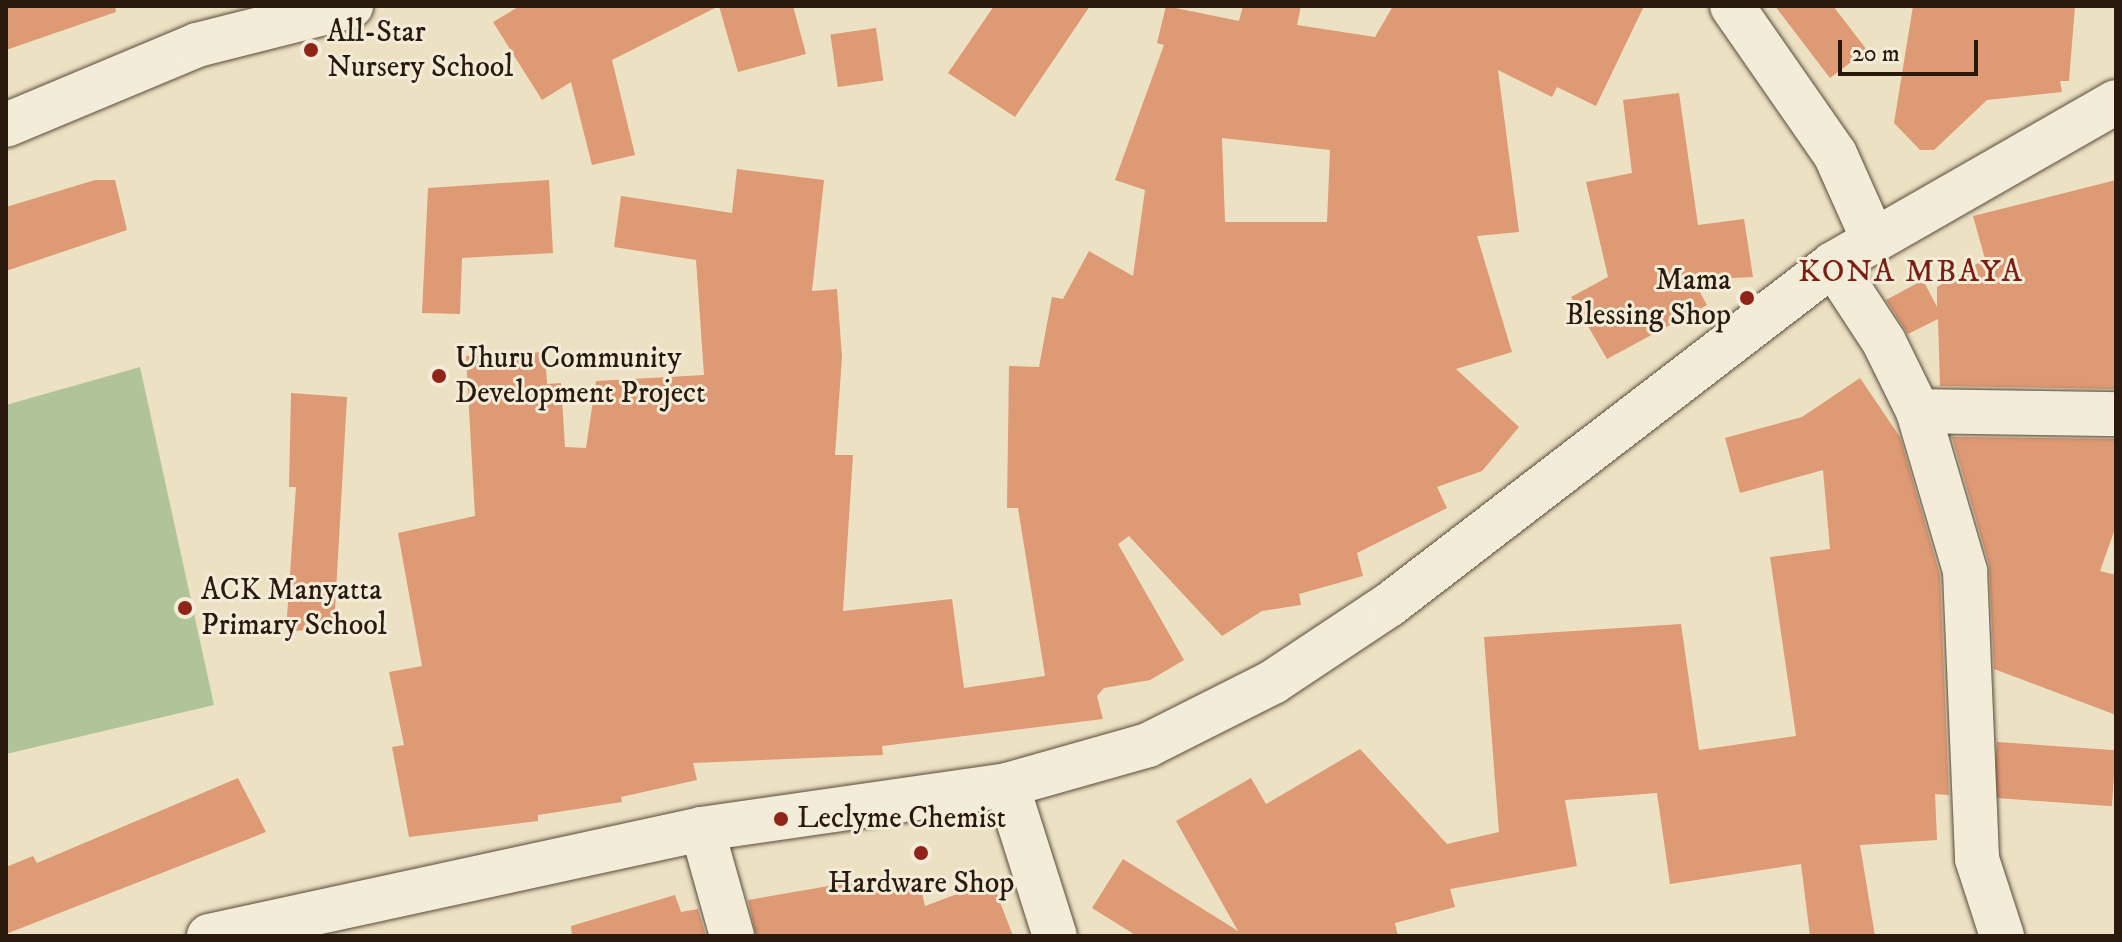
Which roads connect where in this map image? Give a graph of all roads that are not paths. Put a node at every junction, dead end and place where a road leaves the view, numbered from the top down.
1 (351, 6) edge
2 (1732, 6) edge
3 (2116, 102) edge
4 (6, 125) edge
5 (1874, 241) junction
6 (1833, 264) junction
7 (1918, 411) junction
8 (2116, 414) edge
9 (1007, 785) junction
10 (702, 829) junction
11 (209, 936) edge
12 (732, 936) edge
13 (1055, 936) edge
14 (2002, 936) edge

1 - 4 street
2 - 5 street
3 - 5 street
5 - 6 street
6 - 7 street
6 - 9 street
7 - 8 street
7 - 14 street
9 - 10 street
9 - 13 street
10 - 11 street
10 - 12 street

